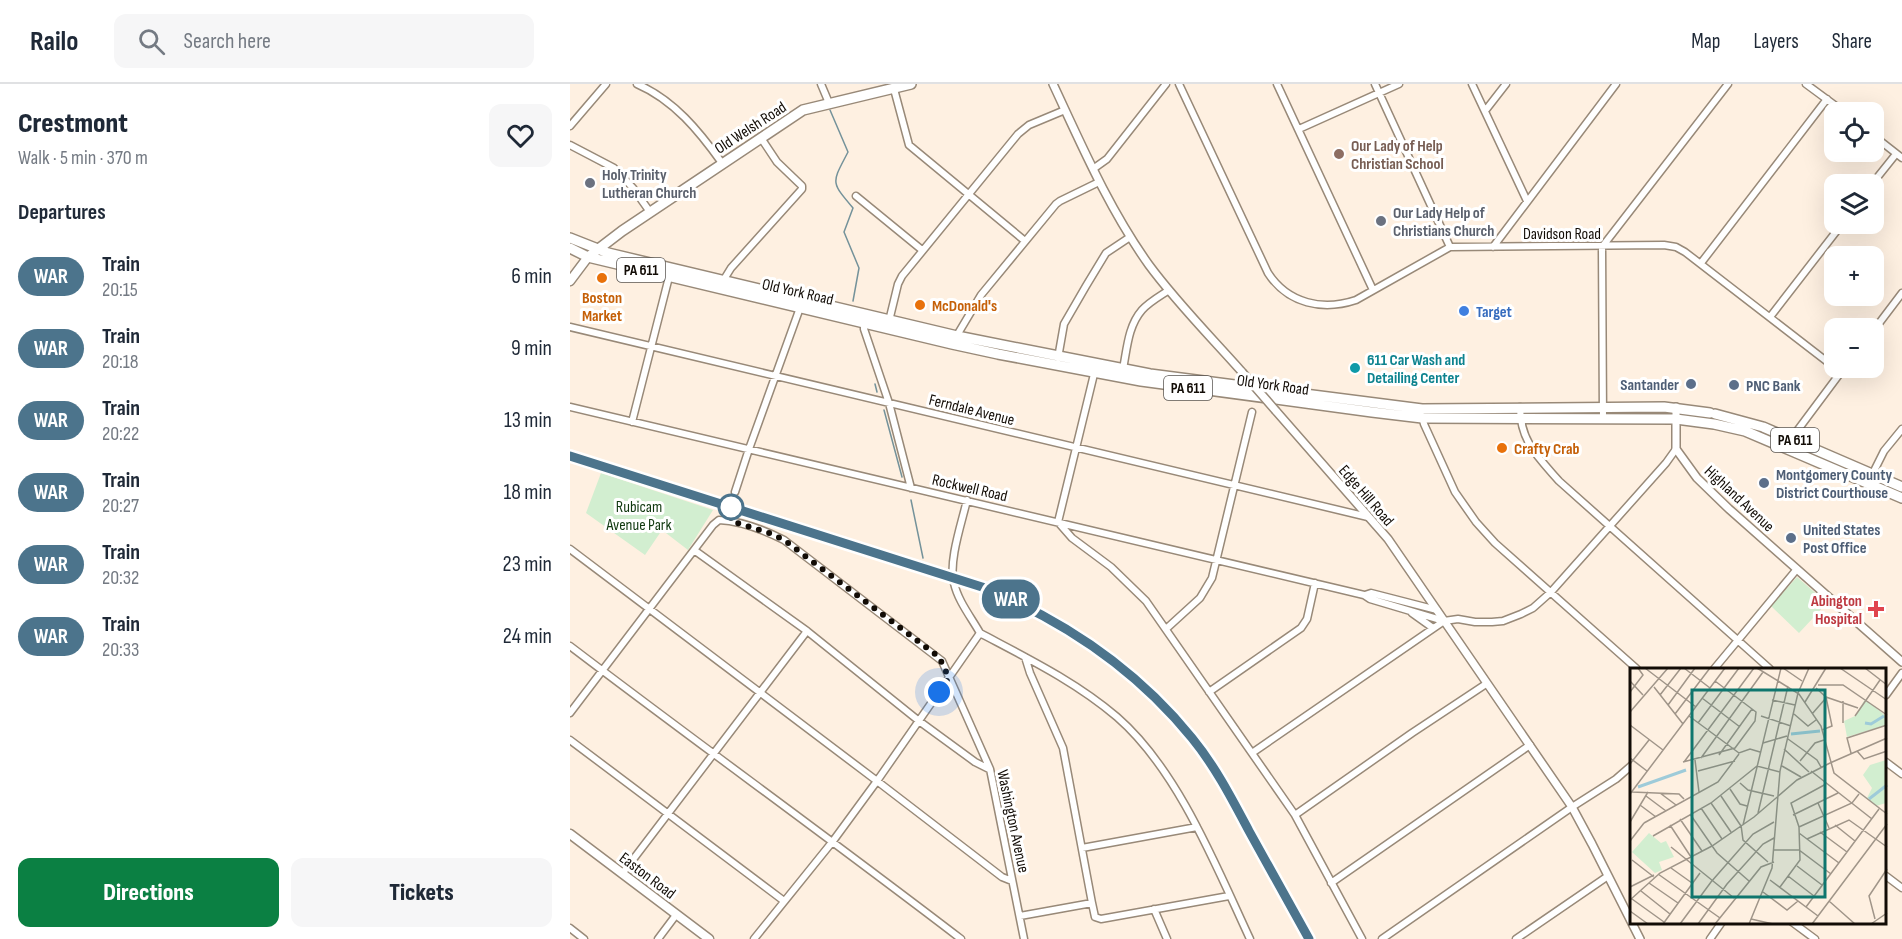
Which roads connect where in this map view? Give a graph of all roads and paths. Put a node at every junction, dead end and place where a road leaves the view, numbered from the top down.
1 (606, 84) edge
2 (637, 84) edge
3 (821, 84) edge
4 (911, 84) edge
5 (1053, 84) edge
6 (1166, 84) edge
7 (1179, 84) edge
8 (1277, 84) edge
9 (1375, 84) edge
10 (1399, 84) edge
11 (1472, 84) edge
12 (1506, 84) edge
13 (1617, 84) edge
14 (1728, 84) edge
15 (1806, 84) edge
16 (894, 89) junction
17 (1379, 93) junction
18 (1827, 99) junction
19 (1831, 102) edge
20 (829, 103) junction
21 (1065, 110) junction
22 (1485, 111) junction
23 (570, 126) edge
24 (1299, 129) junction
25 (761, 138) junction
26 (1884, 144) edge
27 (570, 145) edge
28 (1899, 156) edge
29 (722, 163) junction
30 (1093, 169) junction
31 (1882, 174) edge
32 (1099, 183) junction
33 (968, 194) junction
34 (856, 196) dead end
35 (1527, 201) junction
36 (650, 212) junction
37 (1834, 234) edge
38 (1130, 237) junction
39 (570, 238) edge
40 (1025, 242) junction
41 (1450, 247) junction
42 (1493, 247) junction
43 (1602, 247) junction
44 (570, 248) edge
45 (596, 249) junction
46 (922, 250) junction
47 (588, 257) junction
48 (1701, 263) junction
49 (669, 277) junction
50 (724, 279) junction
51 (570, 281) edge
52 (721, 289) junction
53 (1169, 290) junction
54 (1373, 290) junction
55 (1902, 293) edge
56 (802, 304) junction
57 (1770, 317) junction
58 (1883, 318) edge
59 (864, 321) junction
60 (888, 323) junction
61 (570, 327) edge
62 (955, 340) junction
63 (652, 346) junction
64 (1824, 357) edge
65 (1057, 360) junction
66 (1095, 368) junction
67 (1123, 369) junction
68 (777, 376) junction
69 (1832, 378) edge
70 (889, 403) junction
71 (1603, 406) junction
72 (570, 407) edge
73 (1520, 407) junction
74 (1676, 408) junction
75 (1252, 412) dead end
76 (1422, 413) junction
77 (1520, 418) junction
78 (1603, 418) junction
79 (1676, 419) junction
80 (632, 422) junction
81 (1902, 429) edge
82 (1791, 439) junction
83 (749, 448) junction
84 (1077, 448) junction
85 (1676, 449) junction
86 (1873, 474) junction
87 (1868, 483) junction
88 (1235, 484) junction
89 (1902, 487) edge
90 (911, 488) junction
91 (735, 492) dead end
92 (1902, 498) edge
93 (967, 500) junction
94 (1368, 517) junction
95 (1058, 522) junction
96 (1610, 526) junction
97 (570, 549) edge
98 (694, 550) junction
99 (1216, 560) junction
100 (1797, 569) junction
101 (1315, 583) junction
102 (1551, 592) junction
103 (1364, 595) junction
104 (1404, 608) junction
105 (649, 610) junction
106 (1437, 610) junction
107 (1444, 621) junction
108 (1433, 628) junction
109 (1166, 629) junction
110 (807, 631) junction
111 (980, 633) junction
112 (1738, 640) junction
113 (570, 646) edge
114 (1025, 657) junction
115 (1902, 662) edge
116 (1636, 668) edge
117 (1715, 668) edge
118 (1769, 668) edge
119 (602, 670) junction
120 (1902, 673) edge
121 (949, 678) junction
122 (1486, 684) junction
123 (1209, 692) junction
124 (761, 693) junction
125 (1887, 694) edge
126 (570, 713) edge
127 (919, 721) junction
128 (570, 740) edge
129 (1530, 745) junction
130 (1252, 753) junction
131 (714, 755) junction
132 (1887, 763) edge
133 (1630, 767) edge
134 (990, 769) junction
135 (1902, 774) edge
136 (877, 781) junction
137 (1572, 807) junction
138 (668, 815) junction
139 (1295, 815) junction
140 (1197, 827) junction
141 (570, 834) edge
142 (833, 841) junction
143 (1082, 848) junction
144 (622, 874) junction
145 (1608, 876) junction
146 (1887, 877) edge
147 (1012, 881) junction
148 (1331, 883) junction
149 (1902, 888) edge
150 (1230, 896) junction
151 (784, 901) junction
152 (1092, 903) junction
153 (1154, 909) junction
154 (676, 915) junction
155 (1020, 916) junction
156 (1630, 919) edge
157 (1632, 924) edge
158 (1721, 924) edge
159 (1795, 924) edge
160 (570, 928) edge
161 (1813, 938) edge
162 (584, 939) edge
163 (658, 939) edge
164 (709, 939) edge
165 (754, 939) edge
166 (961, 939) edge
167 (1024, 939) edge
168 (1167, 939) edge
169 (1250, 939) edge
170 (1362, 939) edge
171 (1382, 939) edge
172 (1516, 939) edge
173 (1640, 939) edge
174 (1710, 939) edge

1 - 23 street
2 - 29 street
3 - 20 street
4 - 16 main road, Old Welsh Road
5 - 21 street, Edge Hill Road
6 - 30 street
7 - 54 street, Davidson Road
8 - 24 street
9 - 17 street
10 - 17 street
11 - 22 street
12 - 22 street
13 - 35 street
14 - 43 street
15 - 18 street
16 - 20 main road, Old Welsh Road
16 - 33 street
17 - 24 street
17 - 41 street
18 - 19 street
18 - 48 street
20 - 25 main road, Old Welsh Road
21 - 30 street, Edge Hill Road
21 - 33 street
22 - 35 street
24 - 54 street
25 - 29 main road, Old Welsh Road
25 - 50 street
26 - 28 street
27 - 36 street
28 - 31 street
29 - 36 main road, Old Welsh Road
30 - 32 street, Edge Hill Road
32 - 38 street, Edge Hill Road
32 - 40 street
33 - 40 street
33 - 46 street
34 - 46 street
35 - 42 street
36 - 45 main road, Old Welsh Road
37 - 57 street
38 - 53 street, Edge Hill Road
38 - 65 street
39 - 45 main road, Old York Road / PA 611
40 - 62 street
41 - 42 street, Davidson Road
41 - 54 street, Davidson Road
42 - 43 street, Davidson Road
43 - 48 street, Davidson Road
43 - 71 street
44 - 47 main road, Old York Road / PA 611
45 - 47 main road, Old Welsh Road
45 - 50 main road, Old York Road / PA 611
46 - 60 street
47 - 49 main road, Old York Road / PA 611
47 - 51 main road, Old Welsh Road
48 - 57 street, Davidson Road
49 - 52 main road, Old York Road / PA 611
49 - 63 street
50 - 52 street
50 - 56 main road, Old York Road / PA 611
52 - 56 main road, Old York Road / PA 611
53 - 67 street
53 - 94 street, Edge Hill Road, bridge
55 - 58 street
56 - 59 main road, Old York Road / PA 611
56 - 60 main road, Old York Road / PA 611
56 - 68 street
57 - 64 street, Davidson Road
59 - 60 main road, Old York Road / PA 611
59 - 70 street
60 - 62 main road, Old York Road / PA 611
61 - 63 street, Ferndale Avenue
62 - 65 main road, Old York Road / PA 611
63 - 68 street, Ferndale Avenue
63 - 80 street
65 - 66 main road, Old York Road / PA 611
66 - 67 main road, Old York Road / PA 611
66 - 76 main road, Old York Road / PA 611
66 - 84 street
67 - 76 main road, Old York Road / PA 611
68 - 70 street, Ferndale Avenue
68 - 83 street
69 - 82 street
70 - 84 street, Ferndale Avenue
70 - 90 street
71 - 73 main road, Old York Road / PA 611
71 - 74 main road, Old York Road / PA 611
71 - 78 street
72 - 80 street, Rockwell Road
73 - 76 main road, Old York Road / PA 611
73 - 77 street
74 - 79 street
74 - 82 main road, Old York Road / PA 611
75 - 88 street
76 - 77 main road, Old York Road / PA 611
76 - 102 street
77 - 78 main road, Old York Road / PA 611
77 - 96 street
78 - 79 main road, Old York Road / PA 611
79 - 85 street
79 - 87 main road, Old York Road / PA 611
80 - 83 street, Rockwell Road
81 - 86 street
82 - 86 main road, Old York Road / PA 611
83 - 90 street, Rockwell Road
83 - 91 street
84 - 88 street, Ferndale Avenue
84 - 95 street
85 - 96 street, Rockwell Road
85 - 100 street, Highland Avenue
86 - 87 street
86 - 89 main road, Old York Road / PA 611
87 - 92 main road, Old York Road / PA 611
88 - 94 street, Ferndale Avenue
88 - 99 street
90 - 93 street, Rockwell Road
93 - 95 street, Rockwell Road
93 - 111 street
94 - 106 street, Edge Hill Road
95 - 99 street, Rockwell Road
95 - 109 street
96 - 102 street, Rockwell Road
96 - 112 street
97 - 105 street
98 - 105 street
98 - 110 street
98 - 121 street, Washington Avenue
99 - 101 street, Rockwell Road
99 - 109 street
100 - 112 street
100 - 115 street, Highland Avenue
101 - 103 street, Rockwell Road
101 - 123 street
102 - 107 street, Rockwell Road
102 - 116 street
103 - 104 street, Rockwell Road
103 - 106 street, Rockwell Road
104 - 107 street, Rockwell Road
104 - 108 street, Rockwell Road
105 - 119 street
105 - 124 street
106 - 107 street, Edge Hill Road
107 - 108 street
107 - 122 street, Edge Hill Road
108 - 130 street
109 - 123 street
110 - 124 street
110 - 127 street
111 - 114 street
111 - 121 street
112 - 117 street
112 - 118 street
113 - 119 street
114 - 140 street
114 - 143 street
119 - 126 street
119 - 131 street
120 - 125 street
121 - 127 street
121 - 134 street, Washington Avenue
122 - 129 street, Edge Hill Road
122 - 139 street
123 - 130 street
124 - 131 street
124 - 136 street
127 - 134 street
127 - 136 street
128 - 138 street
129 - 137 street, Edge Hill Road
129 - 148 street
130 - 139 street
131 - 138 street
131 - 142 street
132 - 135 street
133 - 137 street
134 - 147 street, Washington Avenue
136 - 142 street
136 - 147 street
137 - 145 street, Edge Hill Road
137 - 171 street
138 - 144 street
138 - 151 street
139 - 148 street
140 - 143 street
140 - 150 street
141 - 144 main road, Easton Road
142 - 151 street
142 - 166 street
143 - 152 street
144 - 154 main road, Easton Road
145 - 156 street, Edge Hill Road
145 - 172 street
146 - 149 street
147 - 155 street, Washington Avenue
148 - 170 street
150 - 153 street
150 - 169 street
151 - 165 street
152 - 153 street
152 - 155 street
153 - 168 street
154 - 163 street
154 - 164 main road, Easton Road
155 - 167 street, Washington Avenue
157 - 173 street, Edge Hill Road
158 - 174 street
159 - 161 street
160 - 162 street

